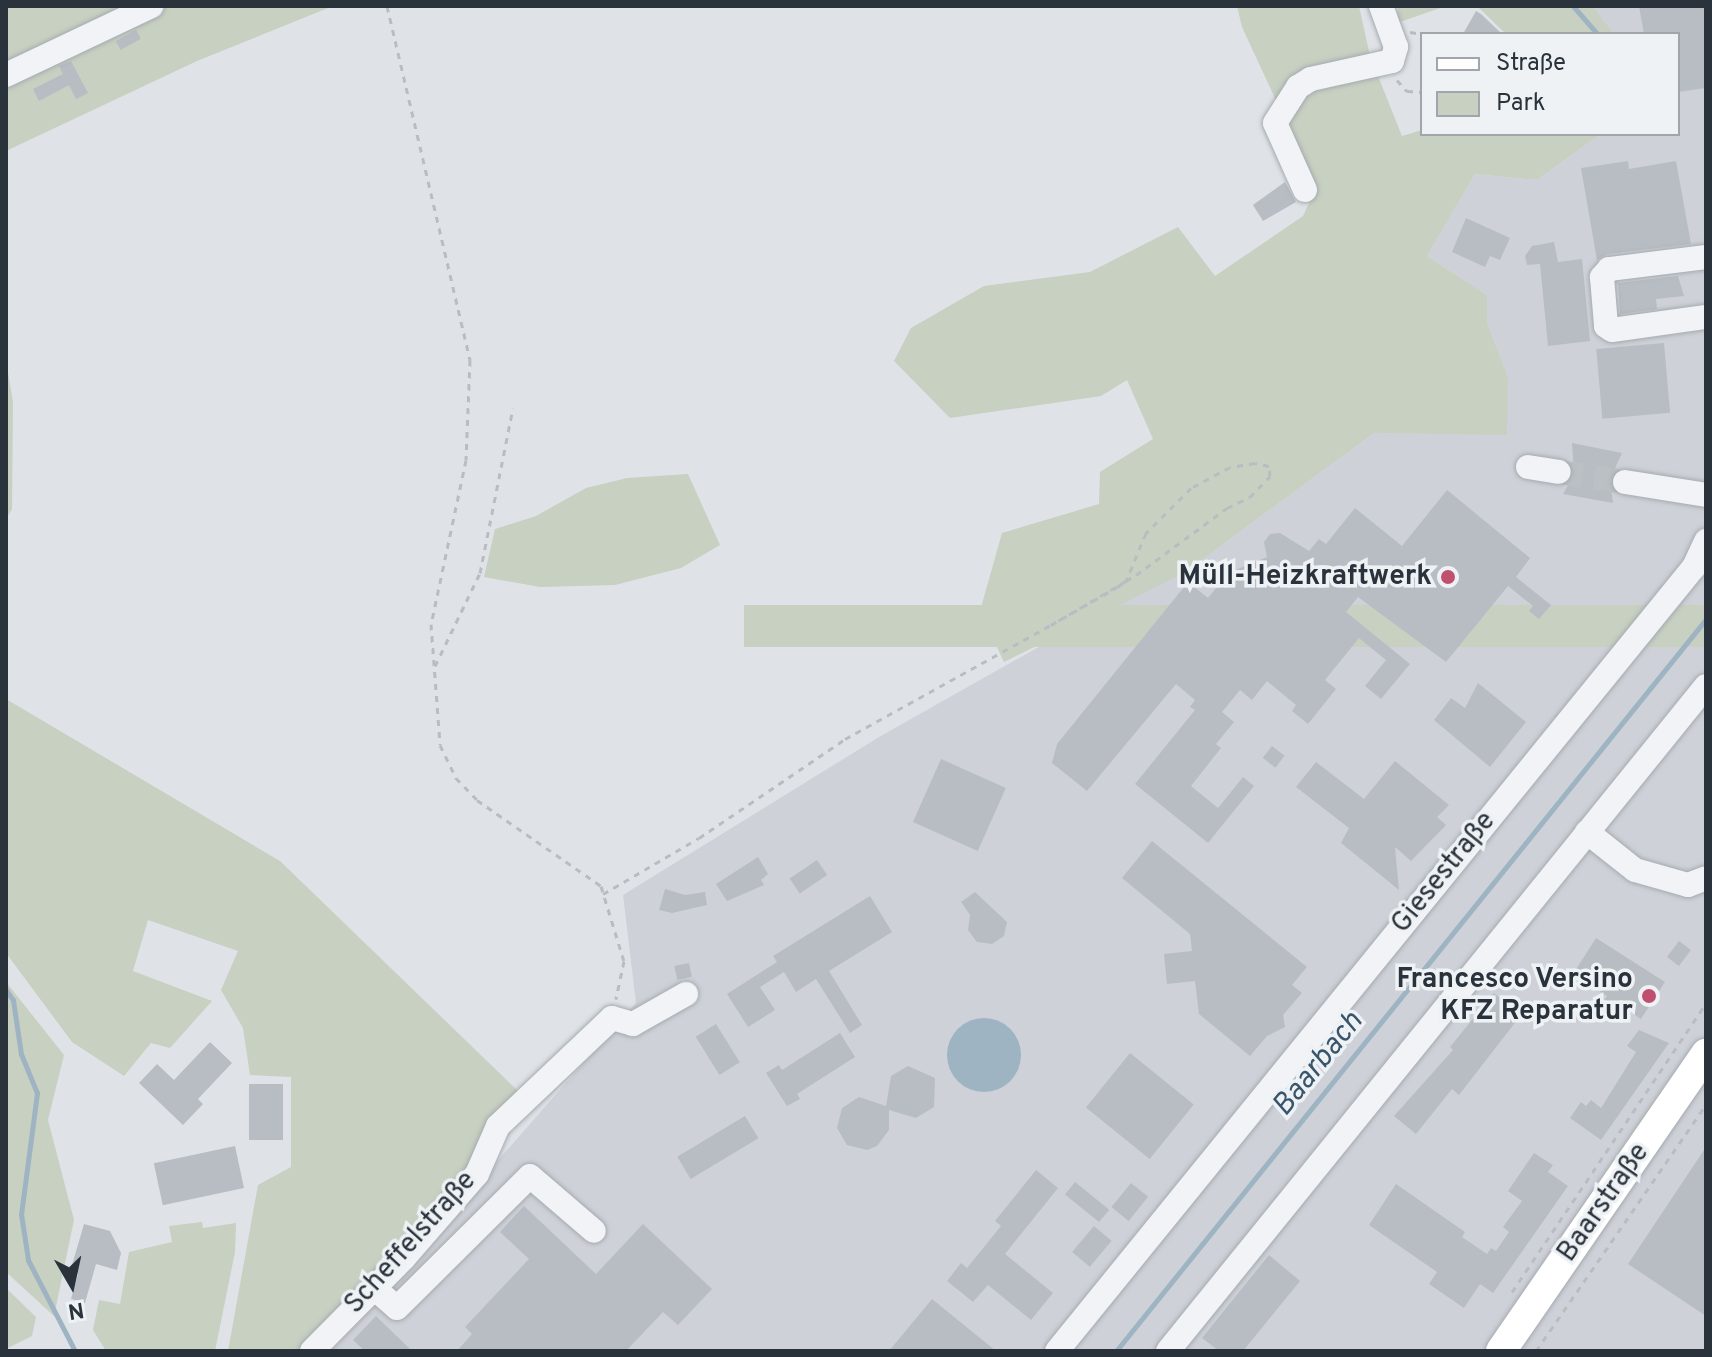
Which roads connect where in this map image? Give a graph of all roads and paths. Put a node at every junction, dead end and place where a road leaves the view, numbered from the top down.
1 (151, 6) edge
2 (387, 6) edge
3 (1381, 6) edge
4 (1392, 61) junction
5 (6, 75) edge
6 (1420, 91) edge
7 (1305, 190) dead end
8 (1706, 257) edge
9 (1706, 317) edge
10 (513, 408) dead end
11 (1528, 467) dead end
12 (1559, 472) tunnel mouth
13 (1625, 482) tunnel mouth
14 (1706, 495) edge
15 (1706, 541) edge
16 (1126, 581) junction
17 (433, 670) junction
18 (1706, 686) edge
19 (1587, 832) junction
20 (1706, 878) edge
21 (603, 894) junction
22 (686, 994) dead end
23 (1706, 1003) edge
24 (612, 1018) junction
25 (1706, 1054) edge
26 (1706, 1105) edge
27 (594, 1231) dead end
28 (374, 1288) junction
29 (1508, 1298) dead end
30 (312, 1351) edge
31 (1057, 1351) edge
32 (1168, 1351) edge
33 (1501, 1351) edge
34 (1536, 1351) edge

1 - 5 street
2 - 17 path
3 - 4 street
4 - 6 path
4 - 7 street
8 - 9 street
10 - 17 path
11 - 12 street
13 - 14 street
15 - 31 street, Giesestraße
16 - 16 path
16 - 21 path
17 - 21 path
18 - 19 street
19 - 20 street
19 - 32 street
21 - 24 path
22 - 24 street
23 - 29 path
24 - 28 street, Scheffelstraße
25 - 33 main road, Baarstraße
26 - 34 path
27 - 28 street
28 - 30 street, Scheffelstraße

